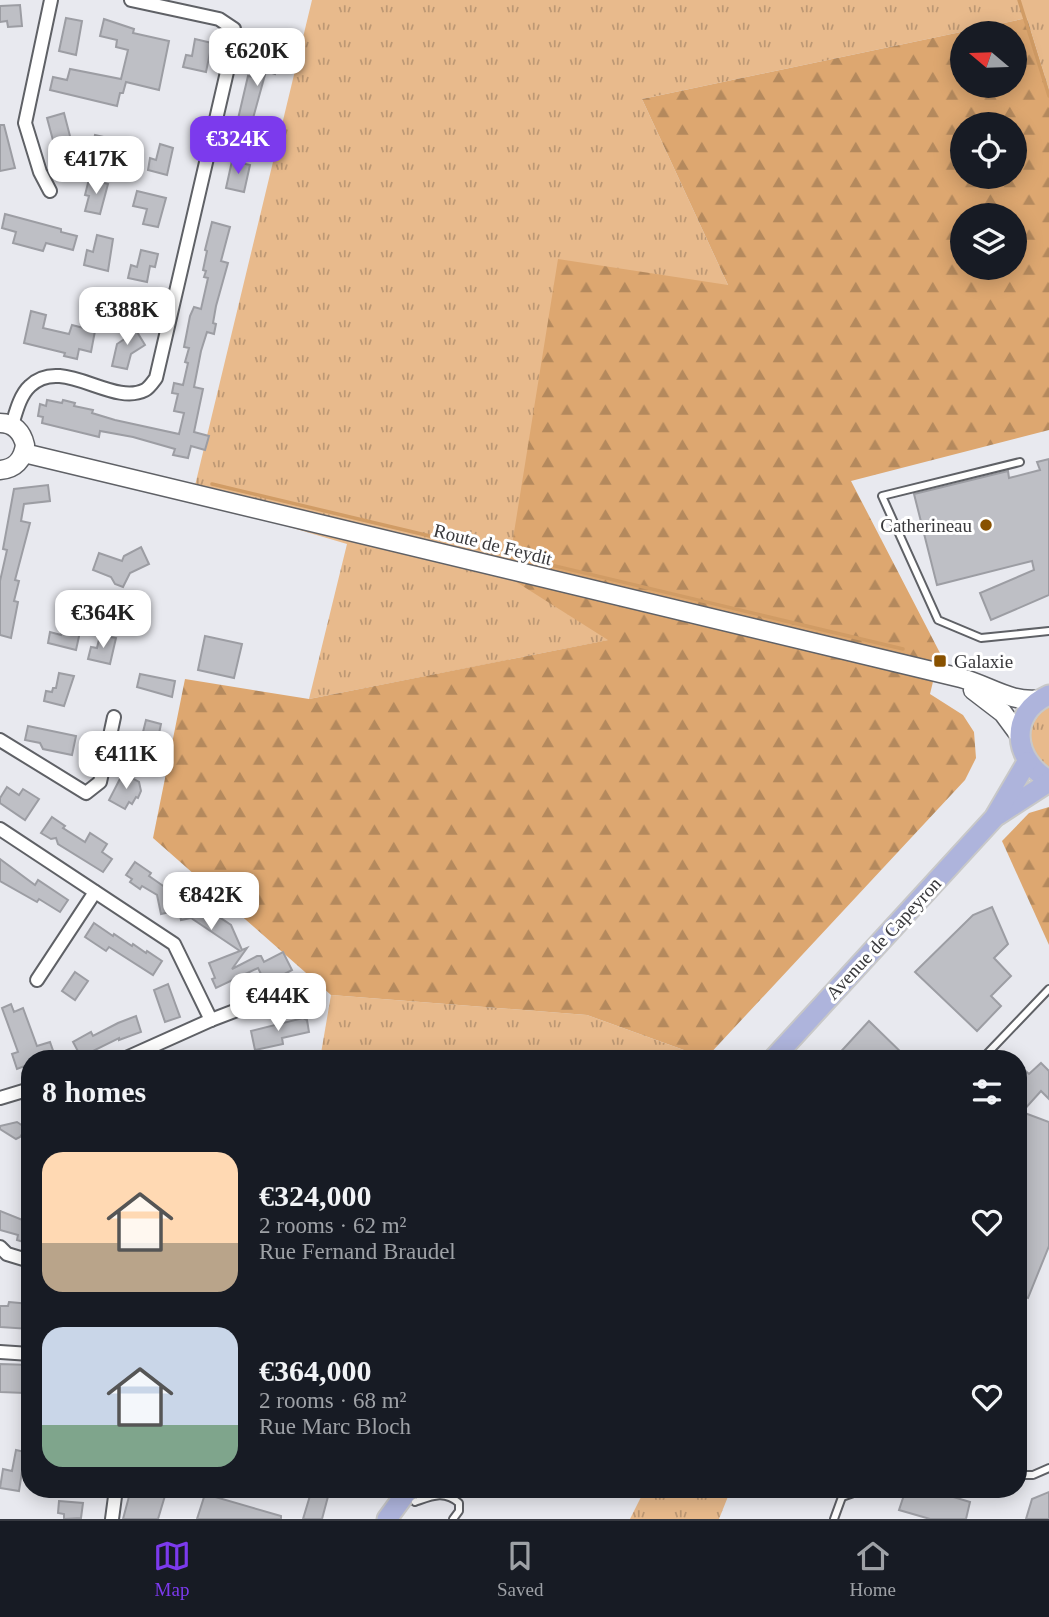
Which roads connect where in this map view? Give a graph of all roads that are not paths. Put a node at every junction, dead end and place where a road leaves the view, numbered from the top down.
1 (51, 0) edge
2 (131, 0) edge
3 (50, 191) dead end
4 (6, 424) edge
5 (24, 453) junction
6 (1020, 462) dead end
7 (0, 470) edge
8 (1049, 631) edge
9 (952, 677) junction
10 (1045, 697) edge
11 (114, 717) dead end
12 (1020, 736) junction
13 (0, 740) edge
14 (1027, 762) junction
15 (1049, 781) edge
16 (994, 818) junction
17 (0, 830) edge
18 (95, 892) junction
19 (37, 980) dead end
20 (292, 989) dead end
21 (1049, 989) edge
22 (211, 1020) junction
23 (144, 1050) edge
24 (780, 1050) edge
25 (991, 1050) edge
26 (21, 1092) edge
27 (0, 1098) edge
28 (0, 1247) edge
29 (21, 1258) edge
30 (0, 1352) edge
31 (21, 1353) edge
32 (1049, 1468) edge
33 (1027, 1475) edge
34 (115, 1498) edge
35 (410, 1498) edge
36 (414, 1498) edge
37 (453, 1498) edge
38 (840, 1498) edge
39 (112, 1519) edge
40 (387, 1519) edge
41 (403, 1519) edge
42 (453, 1519) edge
43 (834, 1519) edge

1 - 3 street
2 - 4 street
4 - 5 street
5 - 7 street
5 - 9 street, Route de Feydit
6 - 8 lane
9 - 10 street, Route de Feydit
9 - 12 street, Route de Feydit
10 - 12 main road
11 - 13 street
12 - 14 main road
14 - 15 main road
14 - 16 main road, Avenue de Capeyron
15 - 16 main road, Avenue de Capeyron
16 - 24 main road, Avenue de Capeyron
17 - 18 street
18 - 19 street
18 - 22 street
20 - 22 street
21 - 25 lane
22 - 23 street
26 - 27 street
28 - 29 street
30 - 31 street
32 - 33 lane
34 - 39 street
35 - 40 main road
36 - 41 main road
37 - 42 lane
38 - 43 lane

